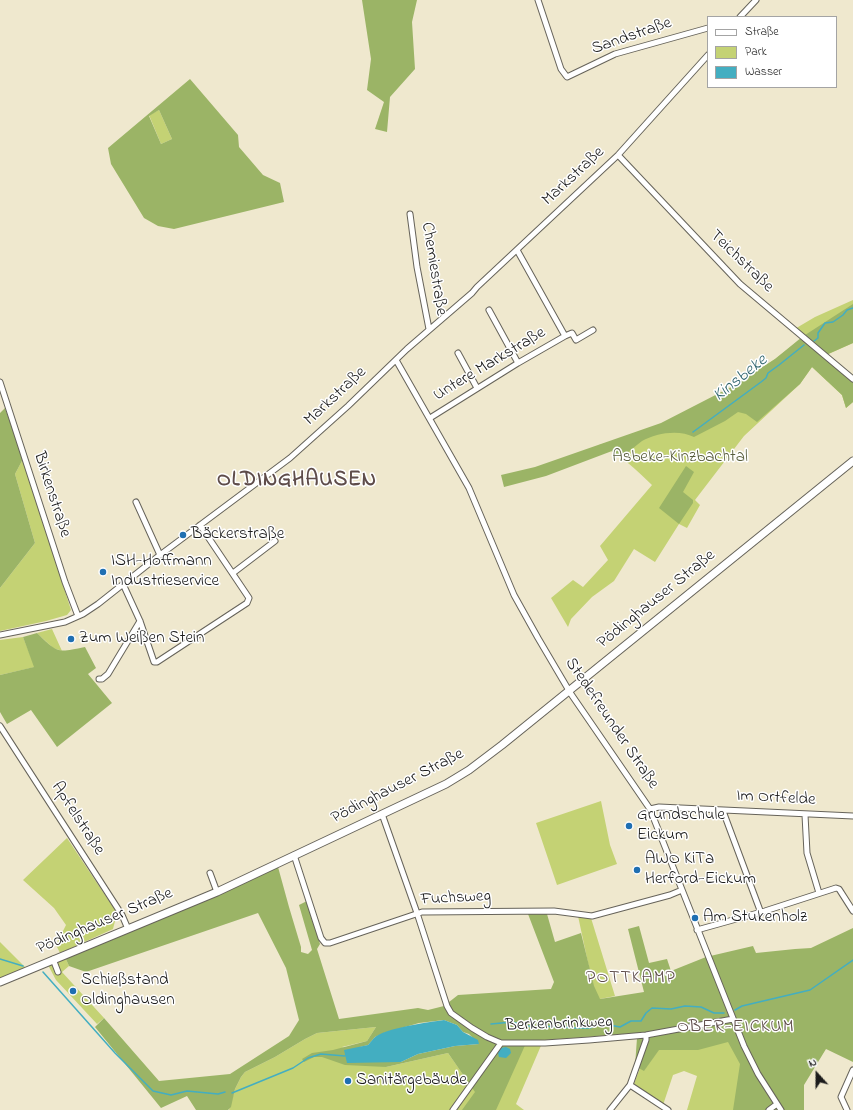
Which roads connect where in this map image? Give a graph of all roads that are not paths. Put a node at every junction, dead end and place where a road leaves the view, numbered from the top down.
1 (538, 0) edge
2 (756, 0) edge
3 (741, 16) edge
4 (707, 28) edge
5 (707, 56) edge
6 (618, 155) junction
7 (410, 214) dead end
8 (517, 250) junction
9 (489, 310) dead end
10 (429, 329) junction
11 (593, 330) dead end
12 (565, 336) junction
13 (458, 352) dead end
14 (396, 360) junction
15 (518, 363) junction
16 (853, 379) edge
17 (0, 382) edge
18 (477, 388) junction
19 (430, 418) junction
20 (853, 461) edge
21 (136, 502) dead end
22 (200, 525) junction
23 (275, 541) dead end
24 (160, 555) junction
25 (233, 573) junction
26 (123, 584) junction
27 (78, 616) junction
28 (140, 621) junction
29 (0, 635) edge
30 (99, 679) dead end
31 (570, 690) junction
32 (0, 726) edge
33 (650, 809) junction
34 (723, 811) junction
35 (382, 814) junction
36 (805, 815) junction
37 (853, 816) edge
38 (294, 855) junction
39 (210, 873) dead end
40 (682, 890) junction
41 (217, 892) junction
42 (819, 894) junction
43 (853, 911) edge
44 (417, 913) junction
45 (761, 913) junction
46 (128, 929) junction
47 (698, 930) junction
48 (53, 960) junction
49 (58, 972) dead end
50 (0, 982) edge
51 (733, 1018) junction
52 (646, 1035) junction
53 (501, 1043) junction
54 (853, 1070) edge
55 (630, 1085) junction
56 (777, 1104) junction
57 (453, 1110) edge
58 (610, 1110) edge
59 (668, 1110) edge
60 (769, 1110) edge
61 (781, 1110) edge
62 (847, 1110) edge

1 - 4 street, Sandstraße
2 - 3 street
5 - 6 street, Markstraße
6 - 8 street, Markstraße
6 - 16 street, Teichstraße
7 - 10 street, Chemiestraße
8 - 10 street, Markstraße
8 - 12 street, Untere Markstraße
9 - 15 street
10 - 14 street, Markstraße
11 - 12 street, Untere Markstraße
12 - 15 street, Untere Markstraße
13 - 18 street
14 - 19 street, Stedefreunder Straße
14 - 22 street, Markstraße
15 - 18 street, Untere Markstraße
17 - 27 street, Birkenstraße
18 - 19 street, Untere Markstraße
19 - 31 street, Stedefreunder Straße
20 - 31 street, Pödinghauser Straße
21 - 24 street
22 - 24 street, Markstraße
22 - 25 street
23 - 25 street
24 - 26 street, Markstraße
25 - 28 street
26 - 27 street, Markstraße
26 - 28 street
27 - 29 street, Markstraße
28 - 30 street
31 - 33 street, Stedefreunder Straße
31 - 35 street, Pödinghauser Straße
32 - 46 street, Apfelstraße
33 - 34 street, Im Ortfelde
33 - 40 street, Stedefreunder Straße
34 - 36 street, Im Ortfelde
34 - 45 street
35 - 38 street, Pödinghauser Straße
35 - 44 street, Berkenbrinkweg
36 - 37 street, Im Ortfelde
36 - 42 street
38 - 41 street, Pödinghauser Straße
38 - 44 street, Fuchsweg
39 - 41 street
40 - 44 street, Fuchsweg
40 - 47 street, Stedefreunder Straße
41 - 46 street, Pödinghauser Straße
42 - 43 street
42 - 45 street
44 - 53 street, Berkenbrinkweg
45 - 47 street
46 - 48 street, Pödinghauser Straße
47 - 51 street, Stedefreunder Straße
48 - 49 street
48 - 50 street, Pödinghauser Straße
51 - 52 street, Berkenbrinkweg
51 - 56 street, Stedefreunder Straße
52 - 53 street, Berkenbrinkweg
52 - 55 street
53 - 57 street
54 - 62 street
55 - 58 street
55 - 59 street
56 - 60 street
56 - 61 street, Stedefreunder Straße

